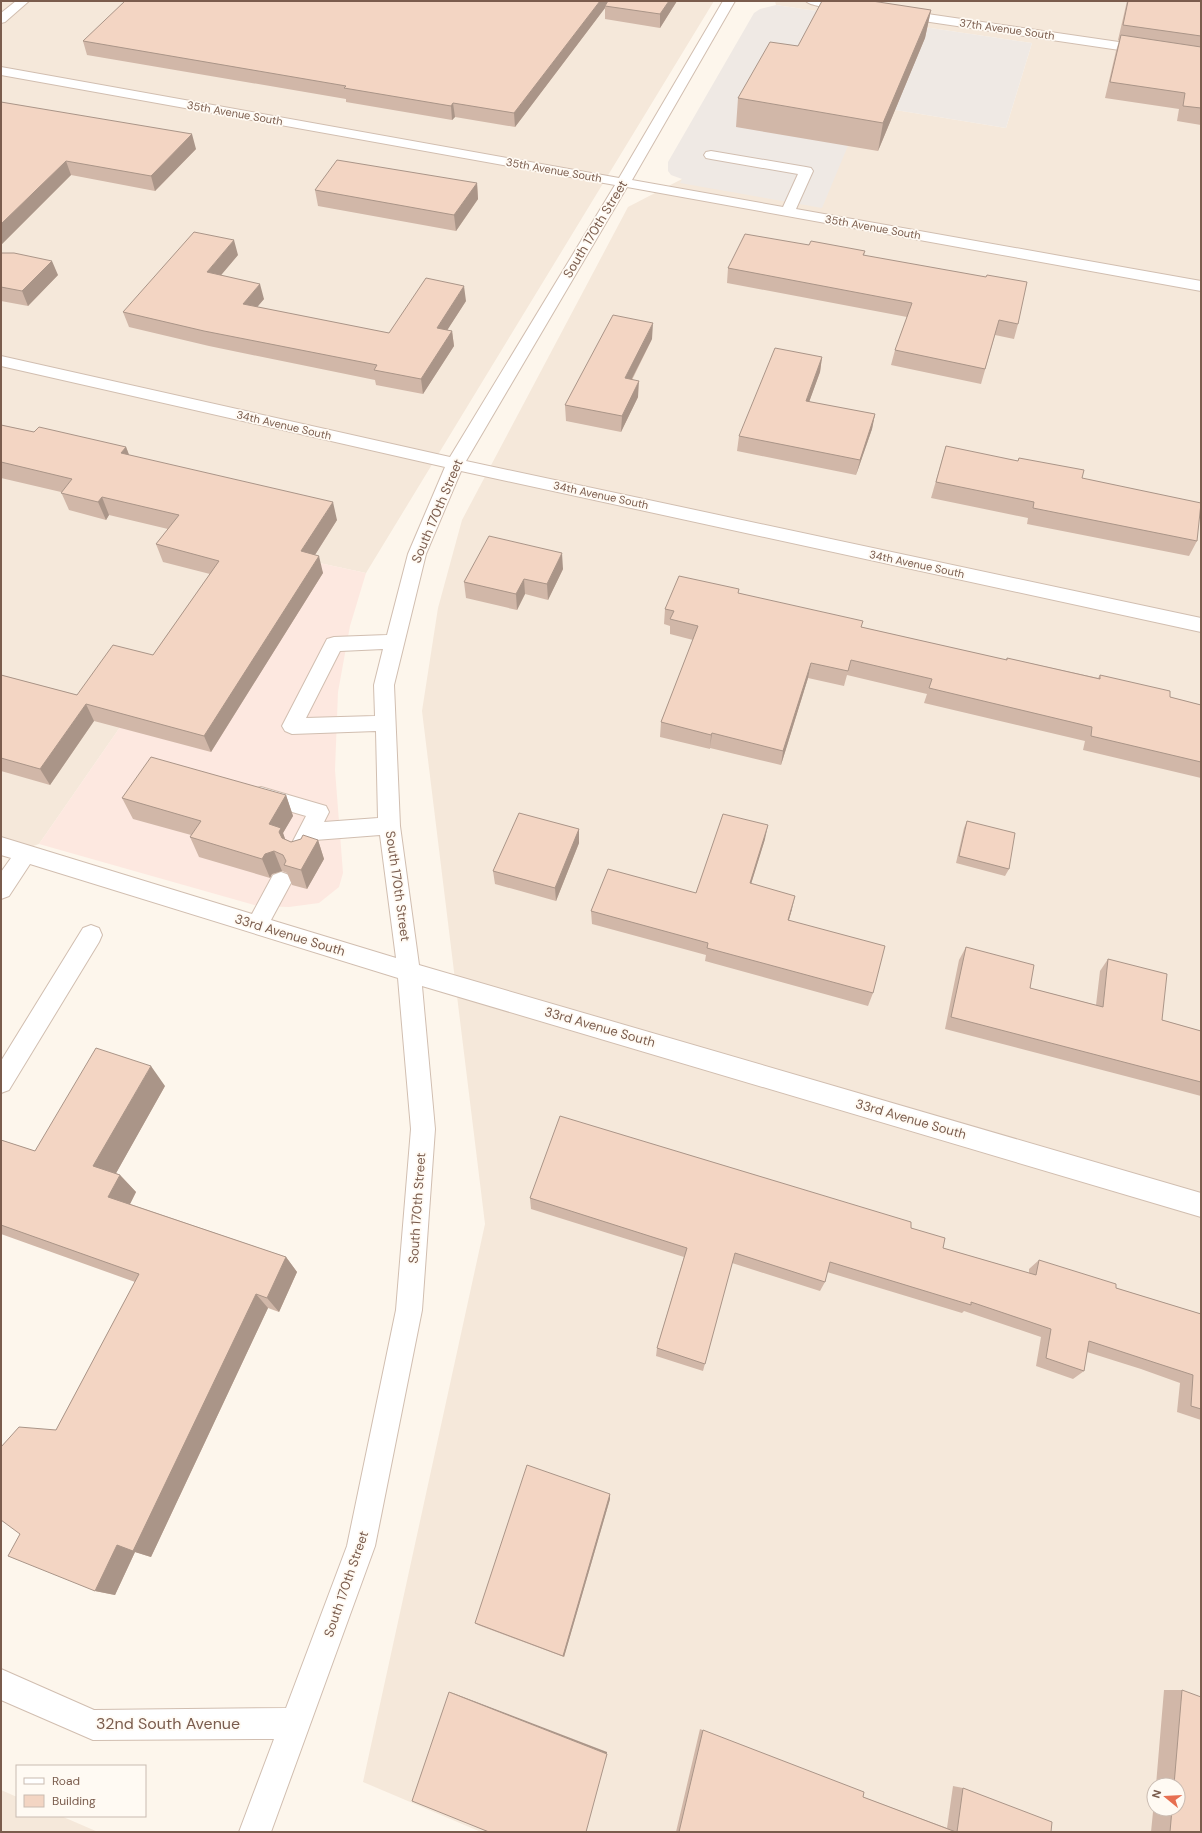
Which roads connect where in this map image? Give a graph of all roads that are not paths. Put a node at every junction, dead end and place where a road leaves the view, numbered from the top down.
1 (23, 1) edge
2 (729, 1) edge
3 (812, 1) edge
4 (859, 8) edge
5 (890, 12) edge
6 (1, 19) edge
7 (1201, 58) edge
8 (1, 71) edge
9 (711, 155) dead end
10 (623, 183) junction
11 (788, 212) junction
12 (1201, 286) edge
13 (1, 361) edge
14 (455, 464) junction
15 (1201, 625) edge
16 (395, 642) junction
17 (386, 723) junction
18 (244, 790) edge
19 (389, 826) junction
20 (308, 832) junction
21 (1, 846) edge
22 (299, 851) edge
23 (25, 854) junction
24 (280, 881) edge
25 (1, 890) edge
26 (257, 925) junction
27 (91, 935) dead end
28 (409, 972) junction
29 (1, 1082) edge
30 (1201, 1205) edge
31 (1, 1684) edge
32 (296, 1723) junction
33 (255, 1832) edge

1 - 6 street
2 - 10 street, South 170th Street
3 - 4 street
5 - 7 street, 37th Avenue South
8 - 10 street, 35th Avenue South
9 - 11 street
10 - 11 street, 35th Avenue South
10 - 14 street, South 170th Street
11 - 12 street, 35th Avenue South
13 - 14 street, 34th Avenue South
14 - 15 street, 34th Avenue South
14 - 16 street, South 170th Street
16 - 17 street, South 170th Street
16 - 17 street
17 - 19 street, South 170th Street
18 - 20 street
19 - 20 street
19 - 28 street, South 170th Street
20 - 22 street
21 - 23 street, 33rd Avenue South
23 - 25 street
23 - 26 street, 33rd Avenue South
24 - 26 street
26 - 28 street, 33rd Avenue South
27 - 29 street
28 - 30 street, 33rd Avenue South
28 - 32 street, South 170th Street
31 - 32 street, 32nd South Avenue
32 - 33 street, South 170th Street

